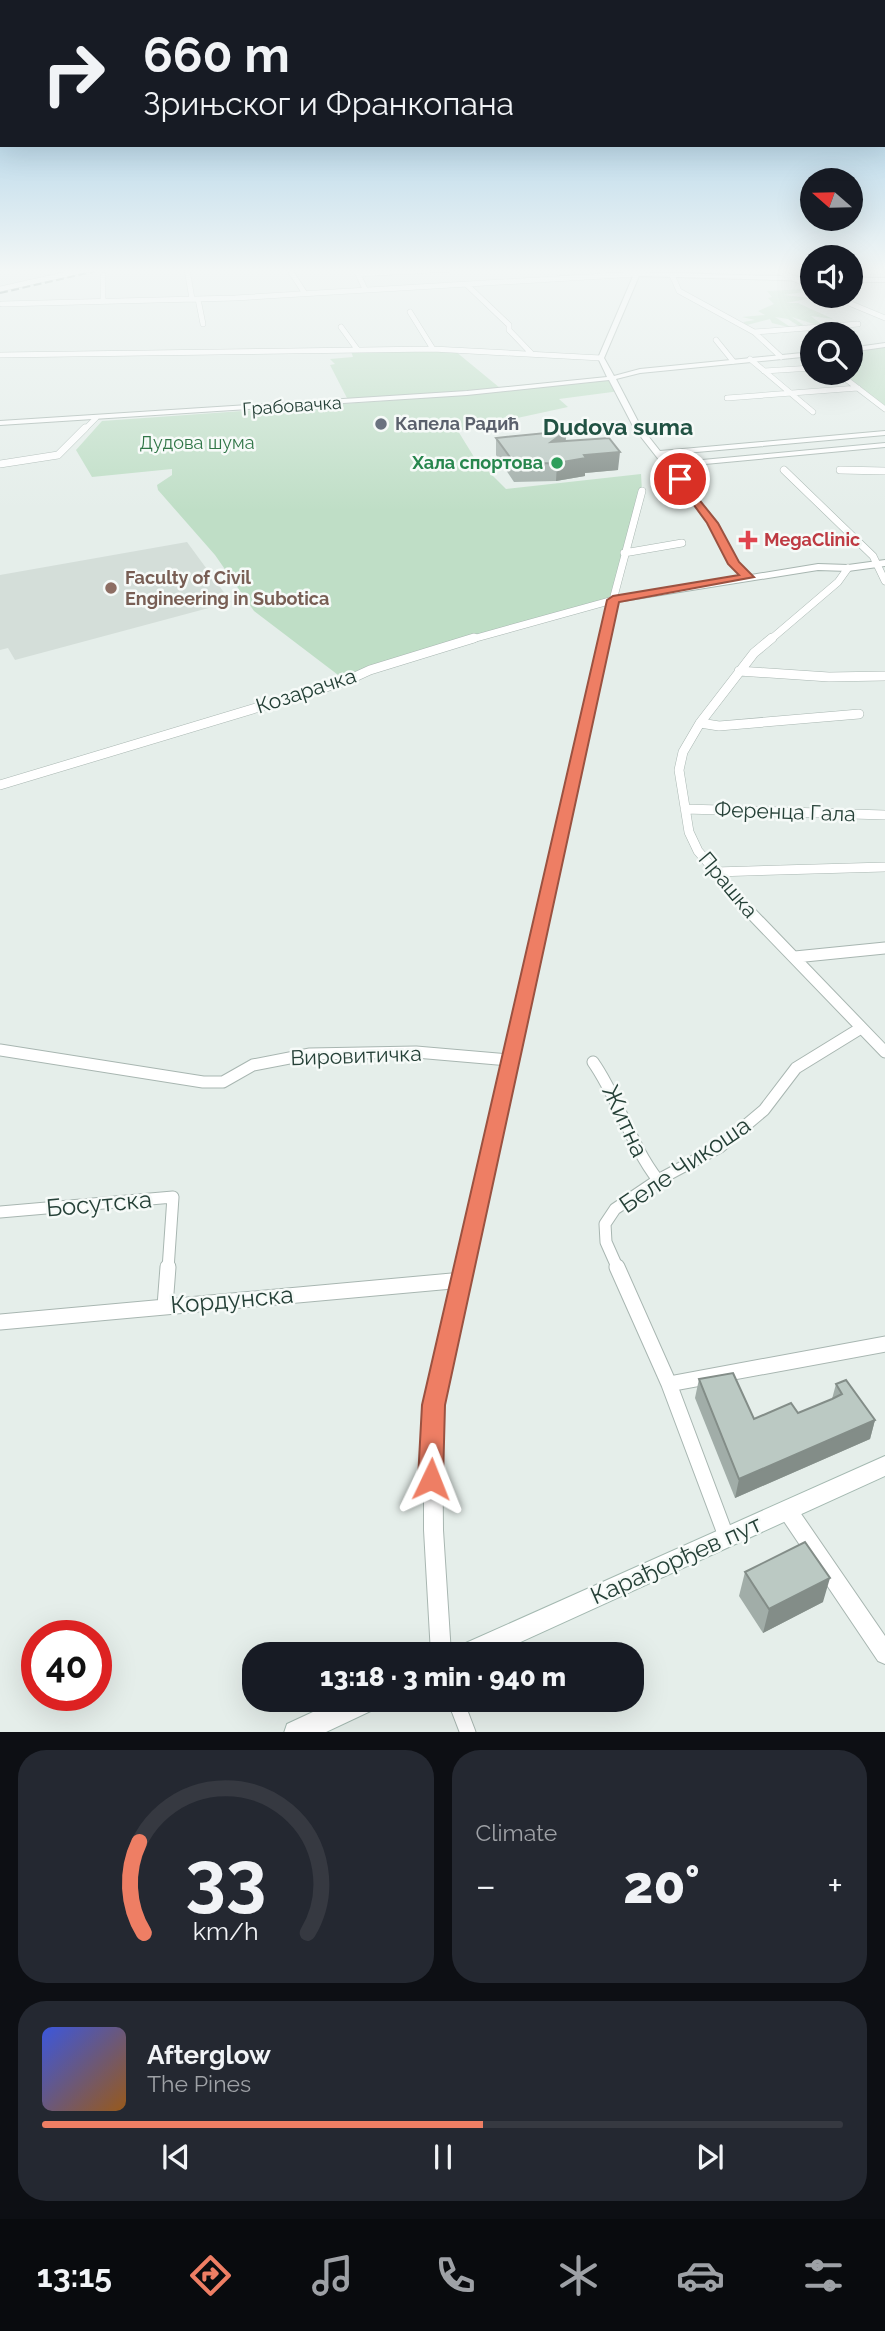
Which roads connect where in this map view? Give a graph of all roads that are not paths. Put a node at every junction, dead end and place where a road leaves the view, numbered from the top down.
1 (308, 350) edge
2 (449, 350) edge
3 (528, 350) edge
4 (604, 350) edge
5 (724, 350) edge
6 (774, 350) edge
7 (532, 354) junction
8 (0, 355) edge
9 (800, 355) edge
10 (781, 356) junction
11 (601, 358) junction
12 (750, 359) junction
13 (733, 361) junction
14 (800, 369) edge
15 (764, 371) junction
16 (613, 378) junction
17 (854, 385) edge
18 (858, 388) junction
19 (790, 393) junction
20 (727, 398) dead end
21 (885, 409) edge
22 (813, 412) dead end
23 (96, 418) junction
24 (0, 423) edge
25 (885, 433) edge
26 (885, 445) edge
27 (659, 453) junction
28 (0, 464) edge
29 (670, 465) junction
30 (784, 470) dead end
31 (840, 470) dead end
32 (885, 471) edge
33 (642, 491) dead end
34 (682, 543) dead end
35 (624, 553) junction
36 (881, 564) edge
37 (848, 568) junction
38 (748, 577) junction
39 (885, 581) edge
40 (613, 600) junction
41 (739, 671) junction
42 (885, 676) edge
43 (859, 714) dead end
44 (700, 723) junction
45 (0, 785) edge
46 (685, 808) junction
47 (885, 815) edge
48 (885, 867) edge
49 (715, 872) junction
50 (885, 948) edge
51 (795, 957) junction
52 (861, 1028) junction
53 (0, 1050) edge
54 (885, 1052) edge
55 (509, 1060) junction
56 (593, 1062) dead end
57 (658, 1180) junction
58 (0, 1212) edge
59 (463, 1279) junction
60 (165, 1306) junction
61 (0, 1322) edge
62 (885, 1344) edge
63 (669, 1384) junction
64 (885, 1466) edge
65 (788, 1511) junction
66 (726, 1536) junction
67 (440, 1642) edge
68 (493, 1642) edge
69 (885, 1654) edge
70 (340, 1712) edge
71 (460, 1712) edge
72 (296, 1732) edge
73 (468, 1732) edge

1 - 8 street
2 - 7 street
3 - 7 street
4 - 11 street
5 - 13 street
6 - 10 street
7 - 11 street
9 - 10 street, Грабовачка
10 - 12 street, Грабовачка
11 - 16 street
12 - 13 street, Грабовачка
12 - 15 street
13 - 16 street, Грабовачка
14 - 15 street
15 - 19 street
16 - 23 street, Грабовачка
16 - 27 street
17 - 18 street
18 - 19 street
18 - 21 street
19 - 20 street
19 - 22 street
23 - 24 street, Грабовачка
23 - 28 street
25 - 27 street
26 - 29 street
27 - 29 street
29 - 38 street
30 - 36 street
31 - 32 street
33 - 35 street
34 - 35 street
35 - 40 street
36 - 37 street
36 - 39 street
37 - 38 street
37 - 41 street, Прашка
38 - 40 street
40 - 45 street, Козарачка
40 - 55 street
41 - 42 street
41 - 44 street, Прашка
43 - 44 street
44 - 46 street, Прашка
46 - 47 street, Ференца Гала
46 - 49 street, Прашка
48 - 49 street
49 - 51 street, Прашка
50 - 51 street
51 - 52 street, Прашка
52 - 54 street, Прашка
52 - 57 street, Беле Чикоша
53 - 55 street, Вировитичка
55 - 59 street
56 - 57 street, Житна
57 - 63 street, Беле Чикоша
58 - 60 street, Босутска
59 - 60 street, Кордунска
59 - 67 street
60 - 61 street, Кордунска
62 - 63 street
63 - 66 street, Беле Чикоша
64 - 65 main road, Карађорђев пут
65 - 66 main road, Карађорђев пут
65 - 69 street
66 - 68 main road, Карађорђев пут
70 - 72 main road
71 - 73 street

